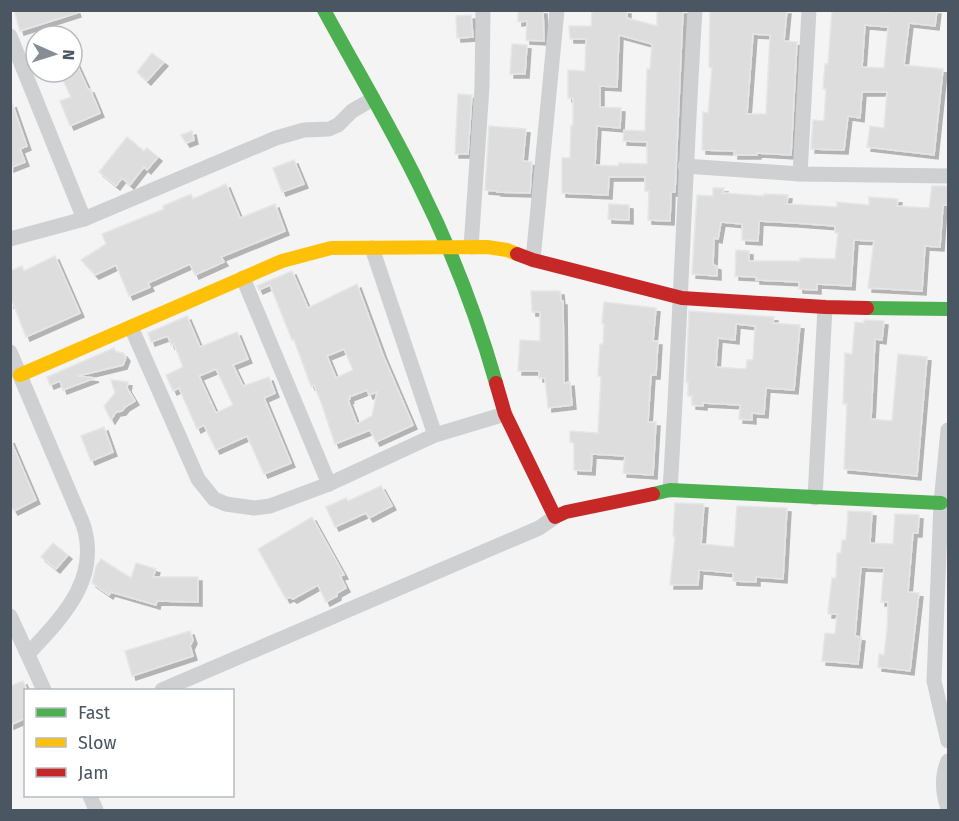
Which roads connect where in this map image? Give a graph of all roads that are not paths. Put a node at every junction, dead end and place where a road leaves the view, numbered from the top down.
1 (324, 10) edge
2 (483, 10) edge
3 (557, 10) edge
4 (695, 10) edge
5 (809, 10) edge
6 (10, 36) edge
7 (373, 99) junction
8 (686, 166) junction
9 (800, 174) junction
10 (948, 176) edge
11 (84, 219) junction
12 (10, 239) edge
13 (448, 247) junction
14 (471, 247) junction
15 (372, 248) junction
16 (533, 260) junction
17 (243, 278) junction
18 (682, 298) junction
19 (825, 307) junction
20 (948, 309) edge
21 (131, 327) junction
22 (10, 352) edge
23 (20, 375) junction
24 (505, 414) junction
25 (948, 430) edge
26 (435, 435) junction
27 (329, 484) junction
28 (670, 490) junction
29 (814, 498) junction
30 (940, 504) junction
31 (555, 517) junction
32 (10, 616) edge
33 (16, 640) edge
34 (28, 654) junction
35 (44, 689) edge
36 (164, 689) edge
37 (948, 741) edge
38 (948, 761) edge
39 (948, 809) edge

1 - 7 street
2 - 14 street
3 - 16 street
4 - 8 street
5 - 9 street
6 - 11 street
7 - 11 street
7 - 13 street
8 - 9 street
8 - 18 street
9 - 10 street
11 - 12 street
13 - 14 street
13 - 15 street
13 - 24 street
14 - 16 street
15 - 17 street
15 - 26 street
16 - 18 street
17 - 21 street
17 - 27 street
18 - 19 street
18 - 28 street
19 - 20 street
19 - 29 street
21 - 23 street
21 - 27 street
22 - 23 street
23 - 34 street
24 - 26 street
24 - 31 street
25 - 30 street
26 - 27 street
28 - 29 street
28 - 31 street
29 - 30 street
30 - 37 street
31 - 36 street
32 - 33 street
33 - 34 street
34 - 35 street
38 - 39 street

